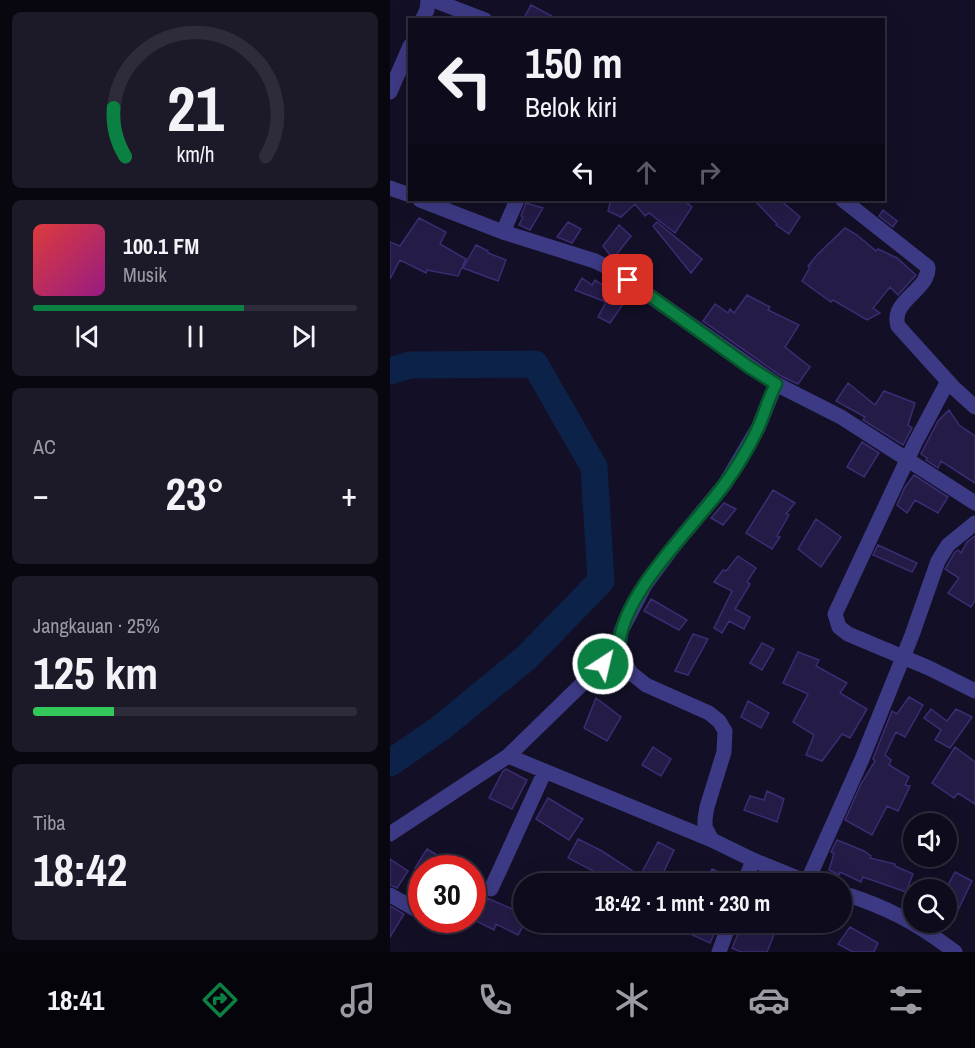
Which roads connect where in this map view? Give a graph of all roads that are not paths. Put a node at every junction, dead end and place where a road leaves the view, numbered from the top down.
1 (428, 0) edge
2 (433, 0) edge
3 (423, 18) edge
4 (480, 18) edge
5 (408, 51) edge
6 (390, 92) edge
7 (390, 188) edge
8 (408, 194) edge
9 (423, 201) edge
10 (517, 201) edge
11 (844, 201) edge
12 (503, 232) junction
13 (948, 381) junction
14 (776, 384) junction
15 (975, 407) edge
16 (907, 460) junction
17 (975, 503) edge
18 (975, 524) edge
19 (619, 648) junction
20 (903, 656) junction
21 (975, 691) edge
22 (508, 756) junction
23 (544, 771) junction
24 (390, 834) edge
25 (712, 840) junction
26 (753, 860) junction
27 (748, 873) edge
28 (785, 873) edge
29 (813, 873) edge
30 (491, 889) dead end
31 (390, 895) edge
32 (852, 896) edge
33 (408, 905) edge
34 (726, 933) edge
35 (719, 952) edge
36 (955, 952) edge

1 - 3 street
2 - 4 street
5 - 6 street
7 - 8 street
9 - 12 street
10 - 12 street
11 - 13 street
12 - 14 street
13 - 15 street
13 - 16 street
14 - 16 street
14 - 19 street
16 - 17 street
16 - 20 street
18 - 20 street
19 - 22 street
19 - 25 street
20 - 21 street
20 - 29 street
22 - 23 street
22 - 24 street
23 - 25 street
23 - 30 street
25 - 26 street
26 - 27 street
26 - 28 street
31 - 33 street
32 - 36 street
34 - 35 street

